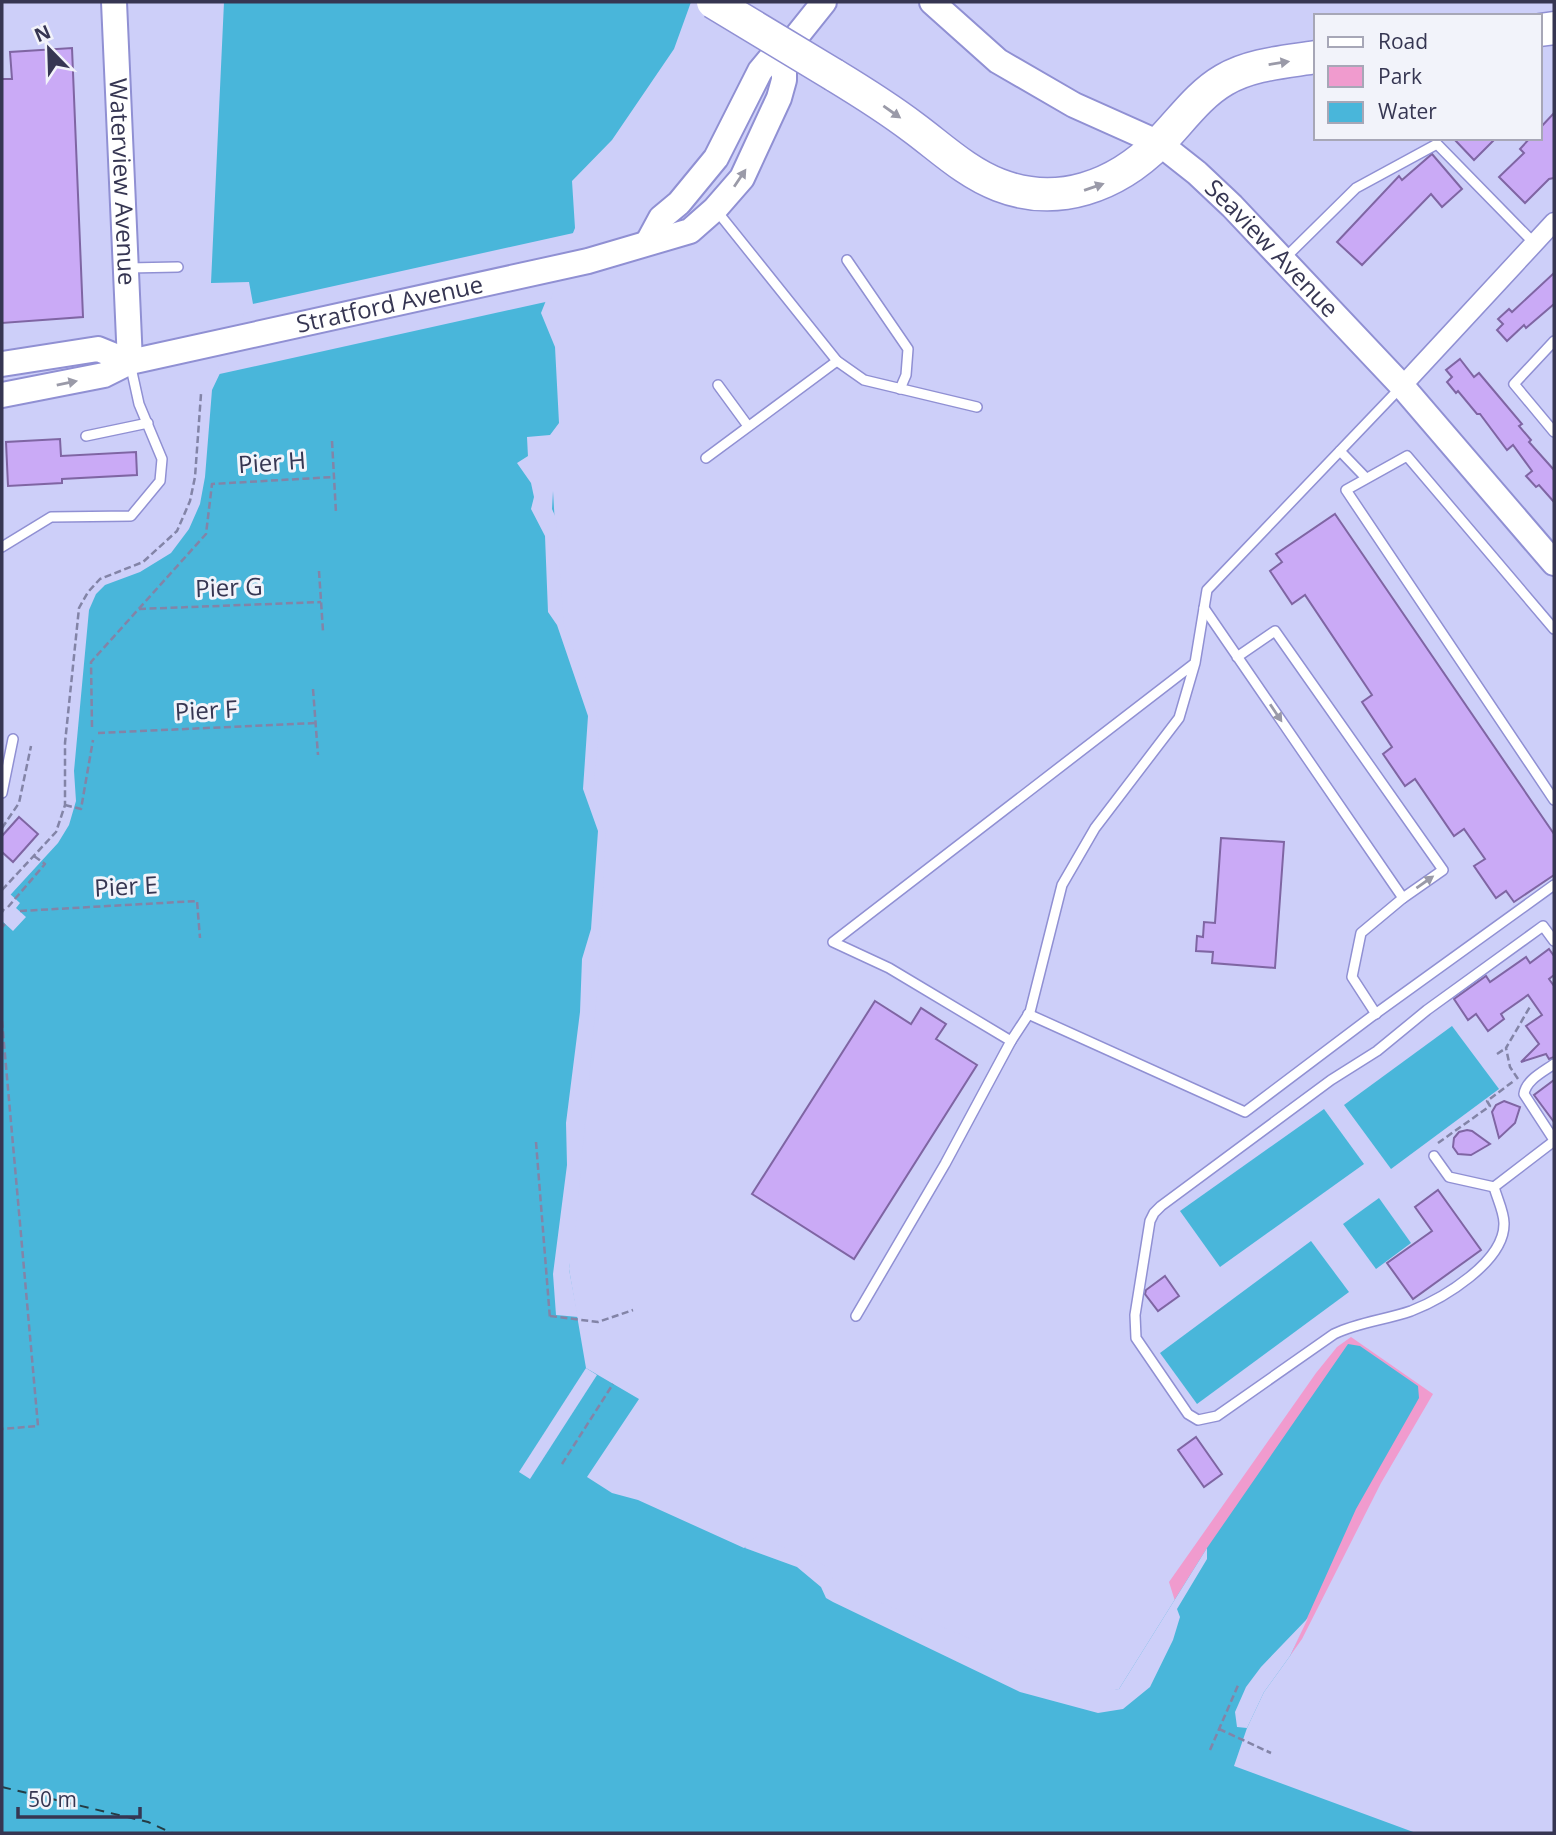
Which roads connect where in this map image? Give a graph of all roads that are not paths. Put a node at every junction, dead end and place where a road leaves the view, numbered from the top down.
1 (114, 2) edge
2 (713, 2) edge
3 (824, 2) edge
4 (932, 2) edge
5 (784, 52) junction
6 (1314, 57) edge
7 (1159, 143) junction
8 (715, 209) junction
9 (1554, 222) edge
10 (648, 242) junction
11 (1534, 243) junction
12 (847, 260) dead end
13 (1284, 260) junction
14 (178, 267) dead end
15 (127, 268) junction
16 (1554, 341) edge
17 (837, 361) junction
18 (130, 362) junction
19 (2, 364) edge
20 (718, 385) dead end
21 (1402, 386) junction
22 (900, 389) junction
23 (2, 395) edge
24 (977, 407) dead end
25 (148, 424) junction
26 (748, 426) junction
27 (1554, 432) edge
28 (86, 436) dead end
29 (1340, 451) junction
30 (706, 458) dead end
31 (1366, 478) junction
32 (2, 547) edge
33 (1554, 563) edge
34 (1204, 608) junction
35 (1554, 629) edge
36 (1237, 657) junction
37 (1195, 663) junction
38 (13, 739) dead end
39 (2, 793) edge
40 (1554, 800) edge
41 (1554, 886) edge
42 (1403, 898) junction
43 (1554, 941) edge
44 (1028, 1014) junction
45 (1376, 1014) junction
46 (1011, 1041) junction
47 (1554, 1064) edge
48 (1554, 1140) edge
49 (1432, 1152) road end
50 (1494, 1187) junction
51 (856, 1316) dead end

1 - 15 main road, Waterview Avenue
2 -> 7 highway, bridge
3 - 5 main road
4 - 7 main road, Seaview Avenue
8 -> 5 main road, Stratford Avenue
5 - 10 main road
7 -> 6 highway
7 - 13 main road, Seaview Avenue
8 - 10 main road, Stratford Avenue
8 - 17 lane
9 - 11 street
10 - 18 main road, Stratford Avenue
11 - 13 lane
11 - 21 street
12 - 22 lane
13 - 21 main road, Seaview Avenue
14 - 15 lane
15 - 18 main road, Waterview Avenue
16 - 27 lane
17 - 22 lane
17 - 26 lane
18 - 19 main road
23 -> 18 main road, Stratford Avenue
18 - 25 lane
20 - 26 lane
21 - 29 lane
21 - 33 main road, Seaview Avenue
22 - 24 lane
25 - 28 lane
25 - 32 lane
26 - 30 lane
29 - 31 lane
29 - 34 lane
31 - 35 lane
31 - 40 lane
34 - 36 lane
34 - 37 lane
36 -> 42 lane
42 -> 36 lane
37 - 44 lane
37 - 46 lane
38 - 39 lane
41 - 45 lane
42 - 45 lane
43 - 50 lane
44 - 45 lane
44 - 46 lane
46 - 51 lane
47 - 48 lane
48 - 50 lane
49 - 50 lane

